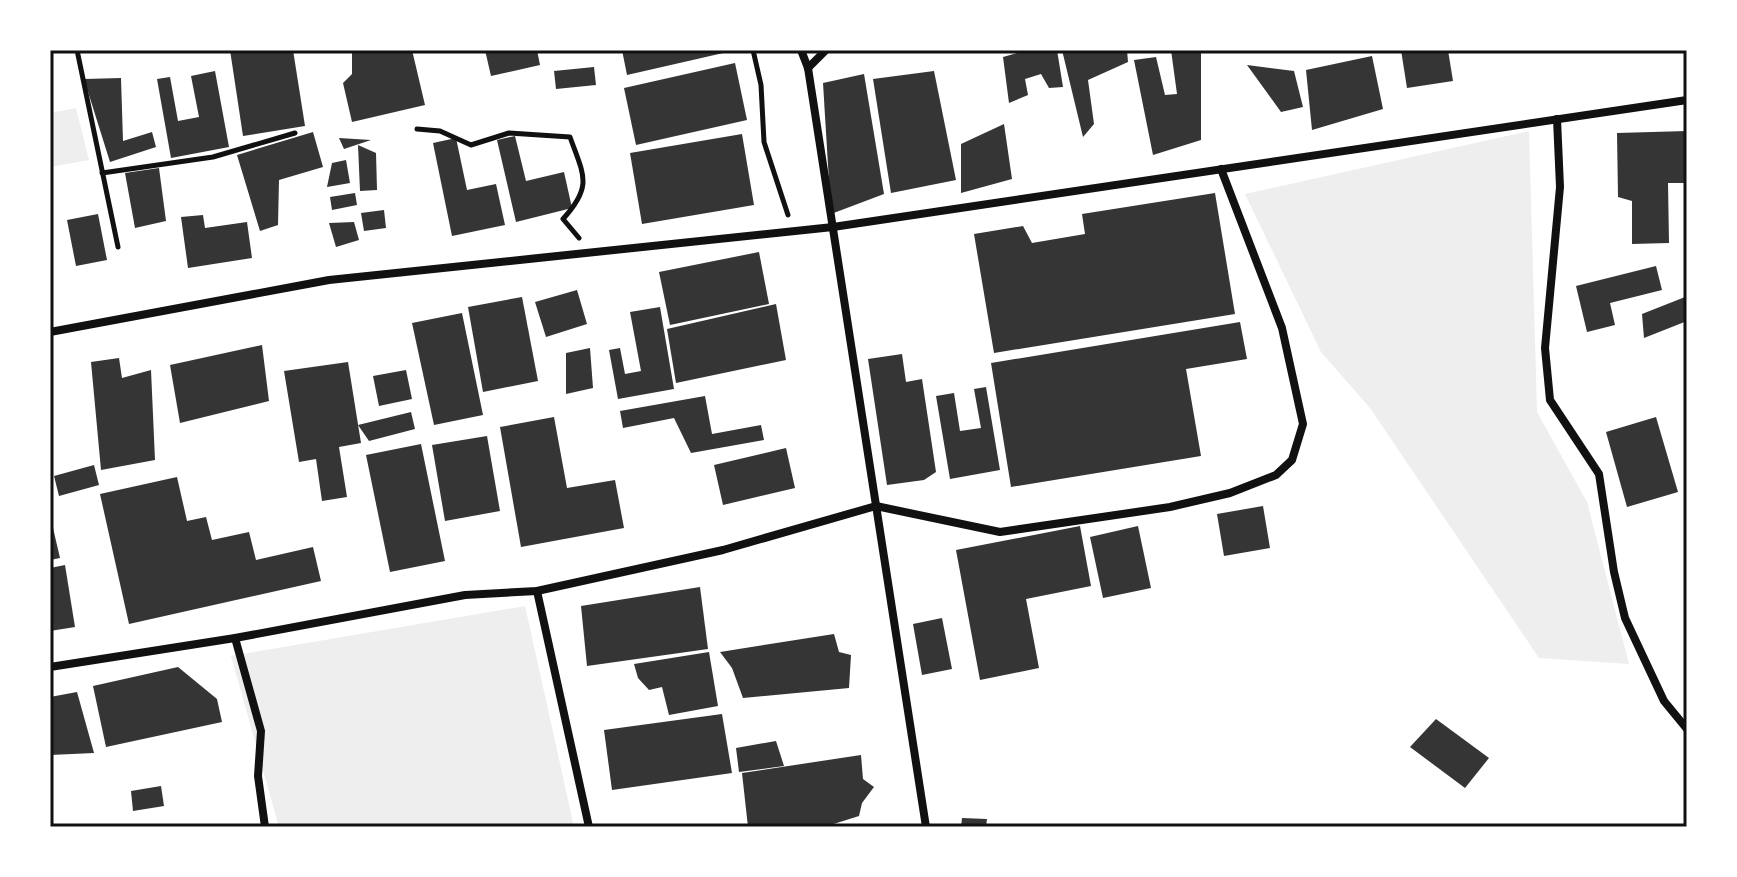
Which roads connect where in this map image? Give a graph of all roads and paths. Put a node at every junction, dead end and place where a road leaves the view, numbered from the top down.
1 (77, 50) edge
2 (753, 50) edge
3 (801, 50) edge
4 (826, 50) edge
5 (808, 68) junction
6 (1687, 100) edge
7 (1557, 119) junction
8 (417, 129) dead end
9 (295, 133) dead end
10 (1221, 169) junction
11 (102, 173) junction
12 (833, 227) junction
13 (793, 231) junction
14 (118, 247) dead end
15 (591, 251) junction
16 (50, 332) edge
17 (876, 506) junction
18 (537, 591) junction
19 (235, 638) junction
20 (50, 667) edge
21 (1687, 729) edge
22 (265, 827) edge
23 (589, 827) edge
24 (926, 827) edge

1 - 11 path
2 - 13 path
3 - 5 street
4 - 5 street
5 - 12 street
6 - 7 street
7 - 10 street
7 - 21 street
8 - 15 path
9 - 11 path
10 - 12 street
10 - 17 street
11 - 14 path
12 - 13 street
12 - 17 street
13 - 15 street
15 - 16 street
17 - 18 street
17 - 24 street
18 - 19 street
18 - 23 street
19 - 20 street
19 - 22 street

